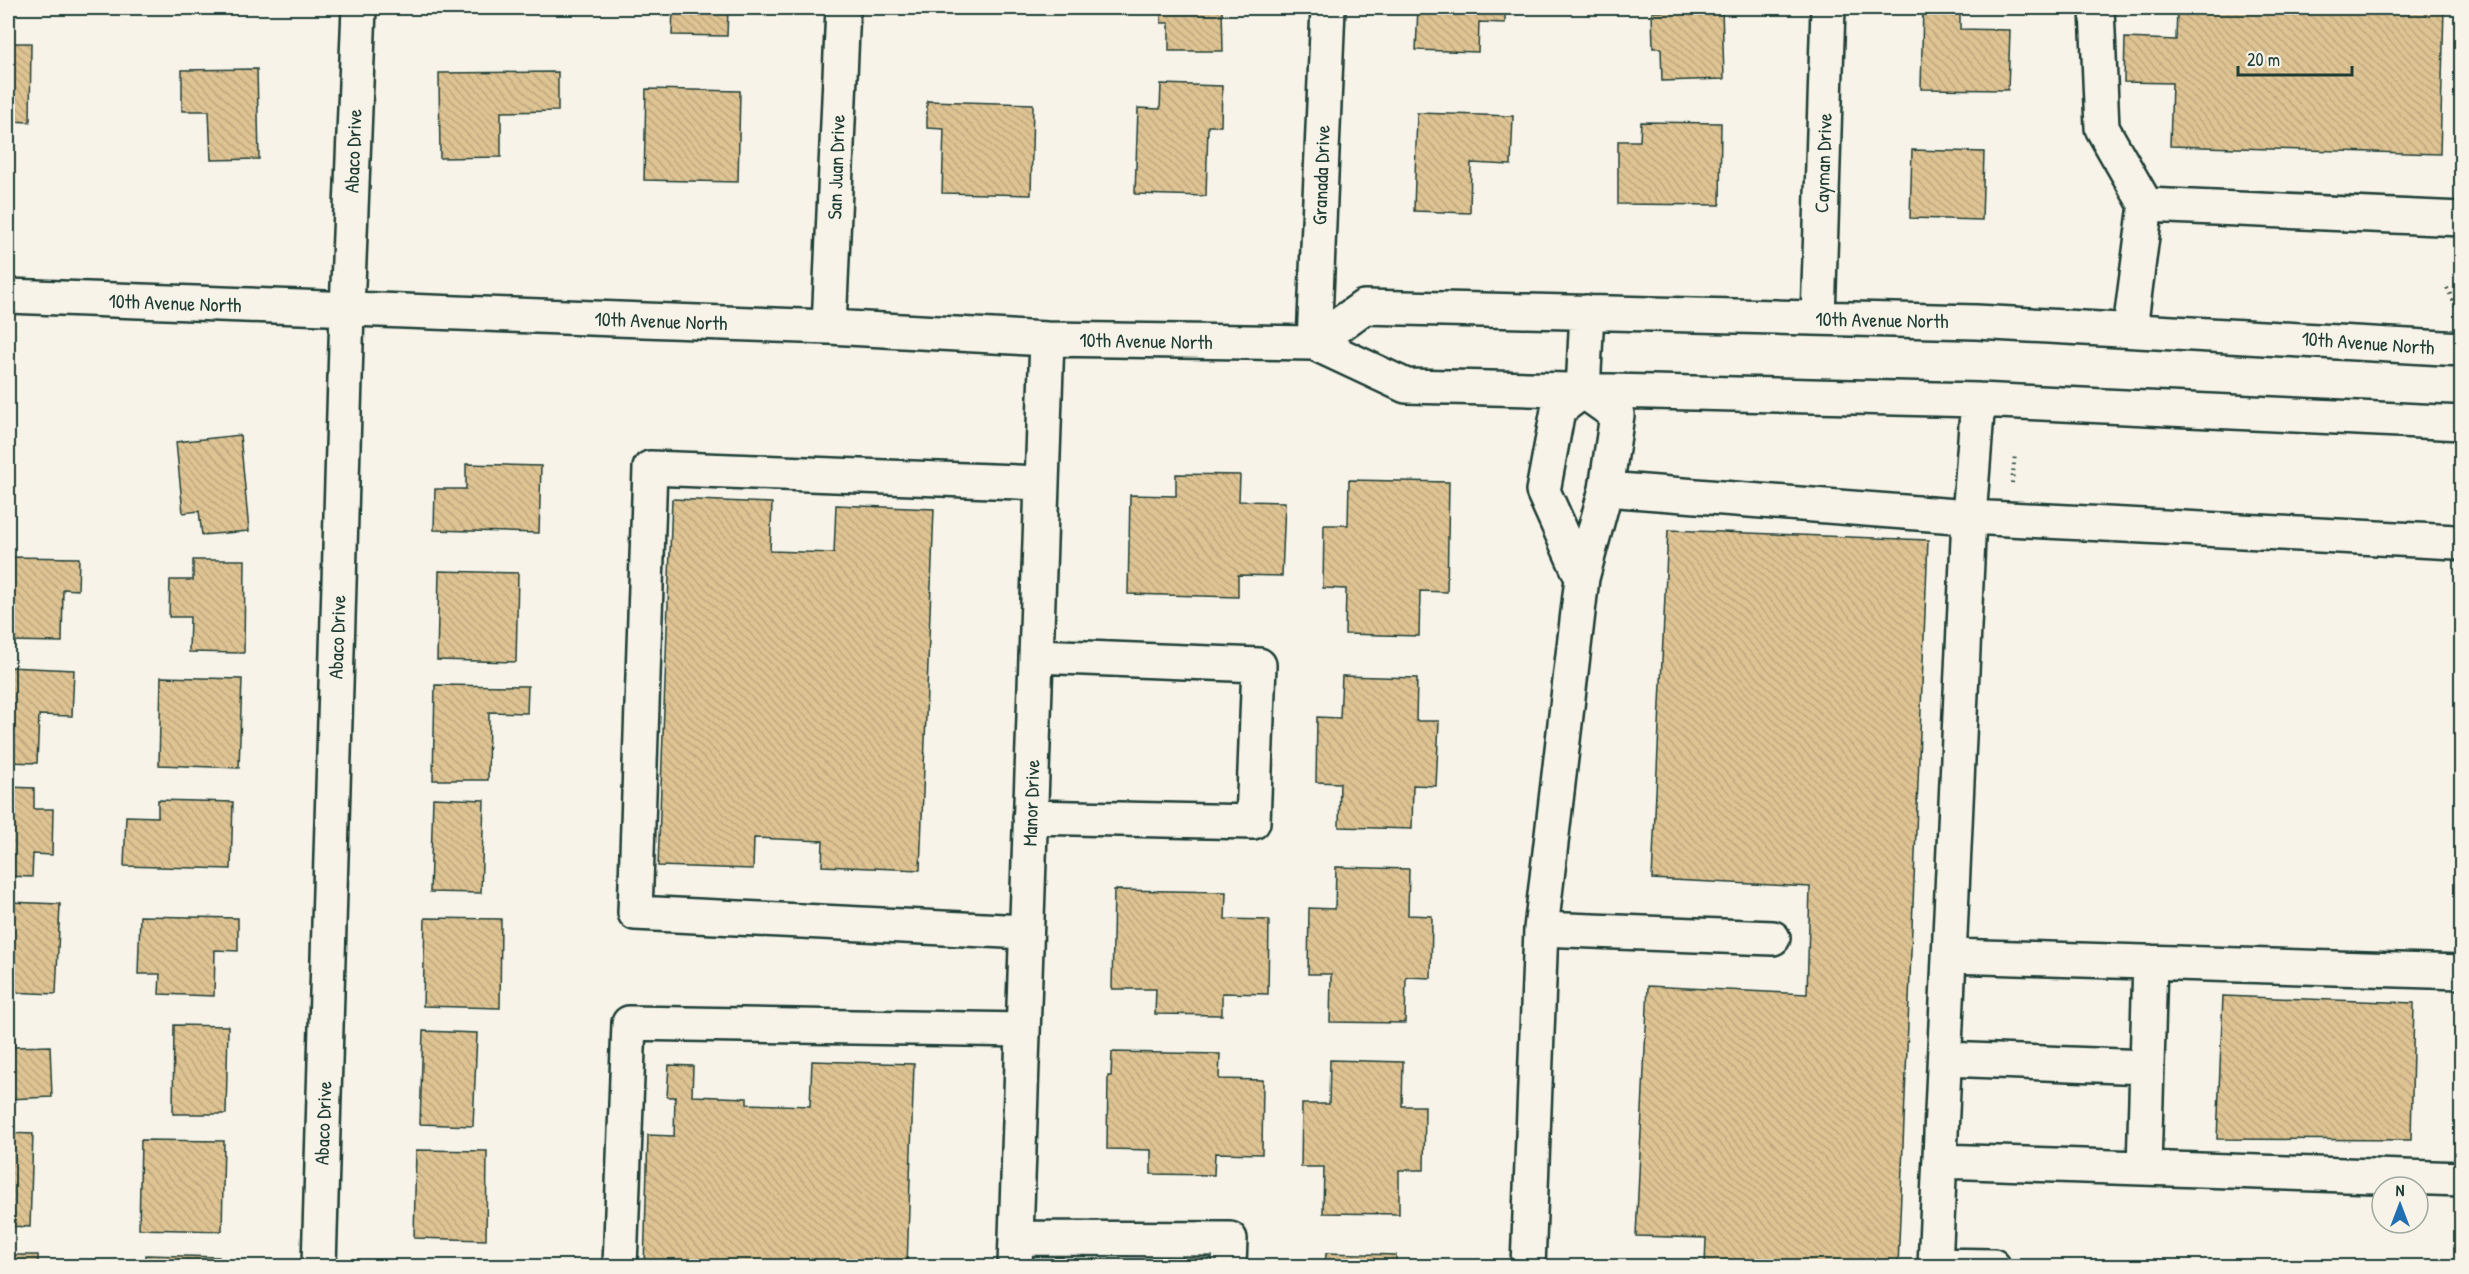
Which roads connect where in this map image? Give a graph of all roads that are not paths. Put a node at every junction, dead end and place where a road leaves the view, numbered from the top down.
1 (359, 8) edge
2 (843, 8) edge
3 (1328, 8) edge
4 (1828, 8) edge
5 (2097, 8) edge
6 (2146, 205) junction
7 (2462, 219) edge
8 (8, 296) edge
9 (347, 310) junction
10 (1587, 312) junction
11 (1818, 318) junction
12 (830, 327) junction
13 (2130, 328) junction
14 (1047, 339) junction
15 (1314, 343) junction
16 (2462, 349) edge
17 (1583, 391) junction
18 (1978, 400) junction
19 (2462, 423) edge
20 (1042, 483) junction
21 (1606, 489) junction
22 (1969, 517) junction
23 (2462, 544) edge
24 (1581, 578) junction
25 (1036, 657) junction
26 (1030, 817) junction
27 (1541, 929) junction
28 (1026, 932) junction
29 (1773, 938) dead end
30 (1950, 956) junction
31 (2150, 962) junction
32 (2462, 972) edge
33 (1023, 1030) junction
34 (1945, 1059) junction
35 (2147, 1067) junction
36 (1941, 1161) junction
37 (2144, 1168) junction
38 (2462, 1179) edge
39 (1015, 1252) edge
40 (319, 1266) edge
41 (620, 1266) edge
42 (1229, 1266) edge
43 (1528, 1266) edge
44 (1935, 1266) edge
45 (1993, 1266) edge

1 - 9 street, Abaco Drive
2 - 12 street, San Juan Drive
3 - 15 street, Granada Drive
4 - 11 street, Cayman Drive
5 - 6 street
6 - 7 street
6 - 13 street
8 - 9 street, 10th Avenue North
9 - 12 street, 10th Avenue North
9 - 40 street, Abaco Drive
10 - 11 street, 10th Avenue North
10 - 15 street, 10th Avenue North
10 - 17 street
11 - 13 street, 10th Avenue North
12 - 14 street, 10th Avenue North
13 - 16 street, 10th Avenue North
14 - 15 street, 10th Avenue North
14 - 20 street, Manor Drive
15 - 17 street, 10th Avenue North
17 - 18 street, 10th Avenue North
17 - 21 street
17 - 24 street
18 - 19 street, 10th Avenue North
18 - 22 street
20 - 25 street, Manor Drive
20 - 28 street
21 - 22 street
21 - 24 street
22 - 23 street
22 - 30 street
24 - 27 street
25 - 26 street, Manor Drive
25 - 26 street
26 - 28 street, Manor Drive
27 - 29 street
27 - 43 street
28 - 33 street, Manor Drive
30 - 31 street
30 - 34 street
31 - 32 street
31 - 35 street
33 - 39 street, Manor Drive
33 - 41 street
34 - 35 street
34 - 36 street
35 - 37 street
36 - 37 street
36 - 44 street
37 - 38 street
39 - 42 street
44 - 45 street

